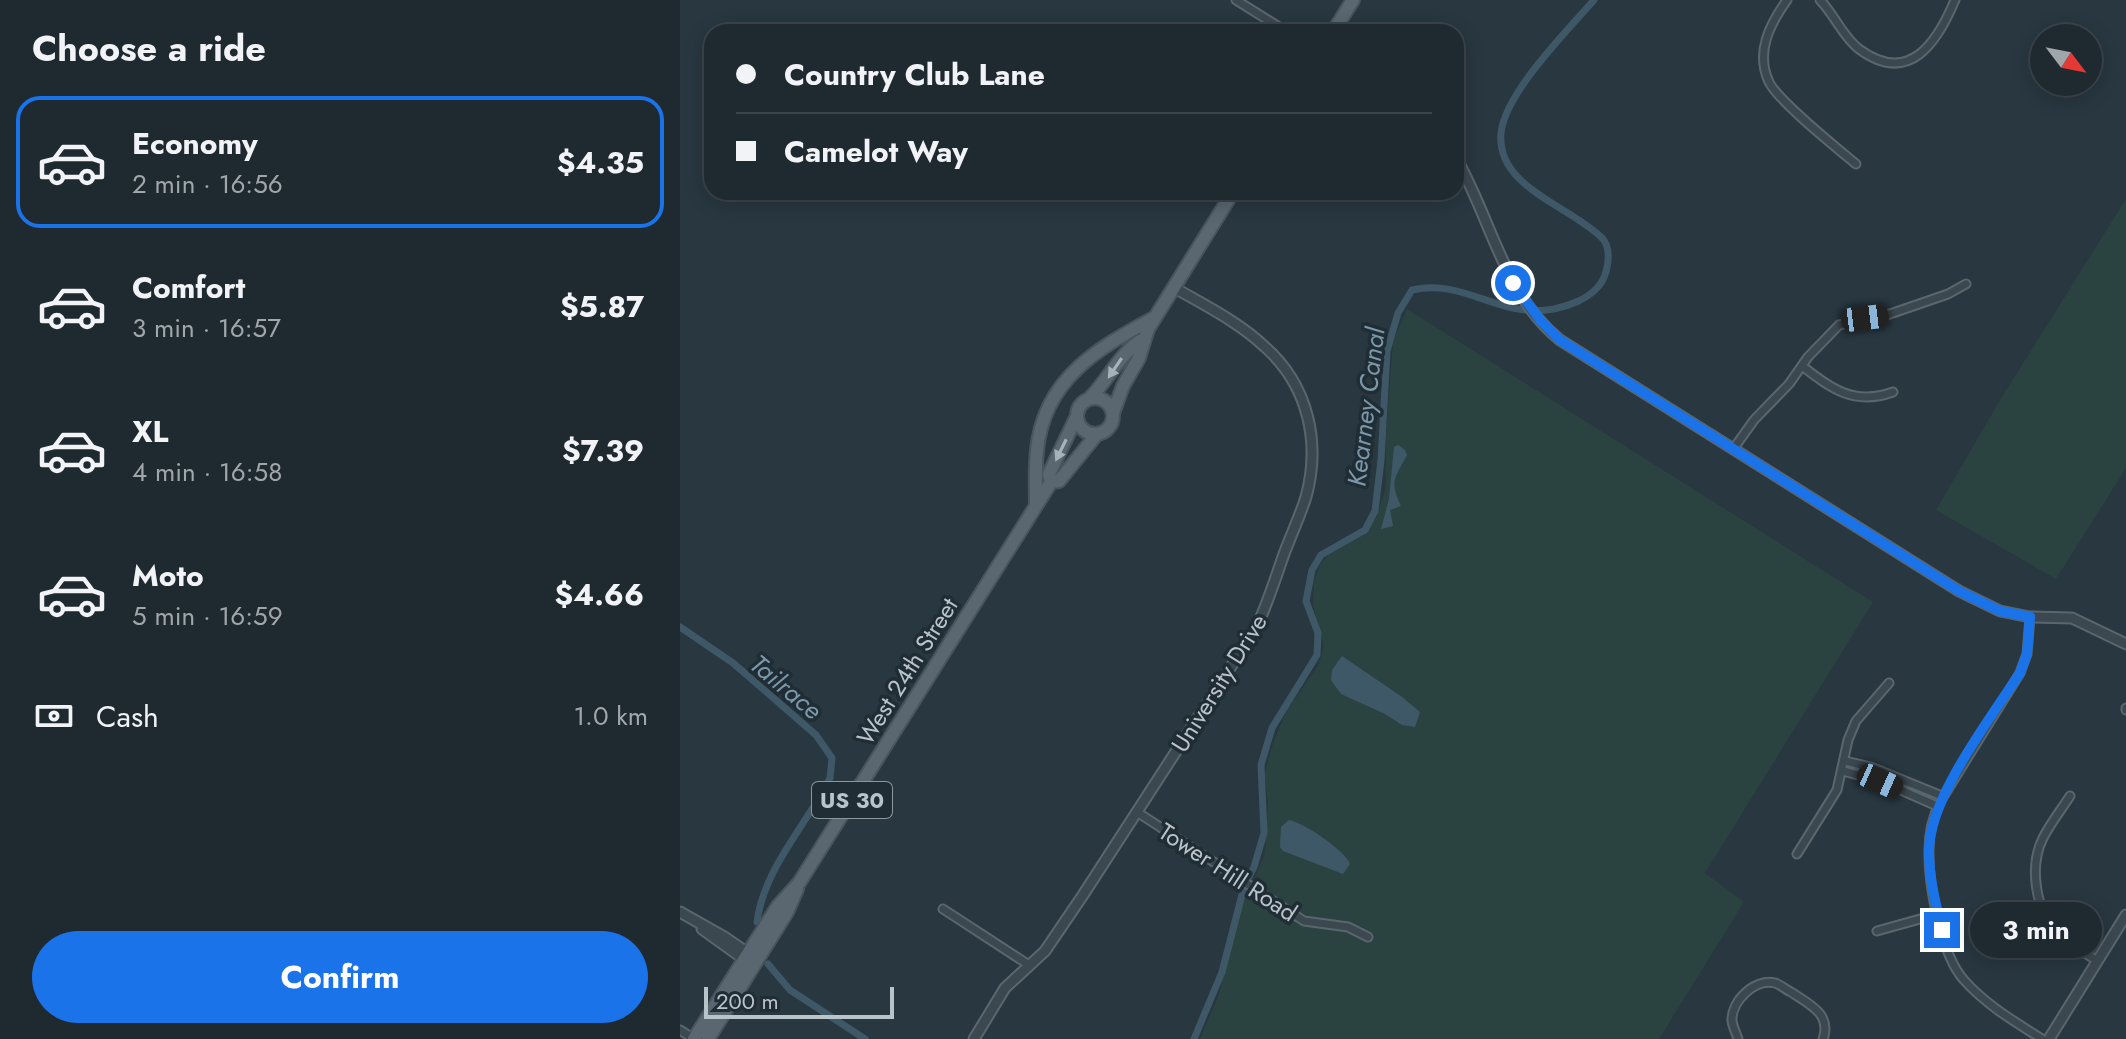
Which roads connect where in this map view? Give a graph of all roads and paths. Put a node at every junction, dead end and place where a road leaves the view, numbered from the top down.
1 (1236, 0) edge
2 (1353, 0) edge
3 (1787, 0) edge
4 (1820, 0) edge
5 (1955, 0) edge
6 (1274, 24) edge
7 (1338, 24) edge
8 (1856, 164) dead end
9 (1464, 172) edge
10 (1228, 200) edge
11 (1966, 284) dead end
12 (1173, 287) junction
13 (1154, 318) junction
14 (1142, 340) junction
15 (1802, 366) junction
16 (1893, 392) dead end
17 (1090, 398) junction
18 (1113, 413) junction
19 (1076, 418) junction
20 (1097, 434) junction
21 (1734, 448) junction
22 (1051, 482) junction
23 (1036, 506) junction
24 (2030, 617) junction
25 (2126, 644) edge
26 (1889, 683) dead end
27 (1845, 761) junction
28 (1843, 771) junction
29 (1942, 796) junction
30 (2070, 796) dead end
31 (1937, 806) junction
32 (1137, 812) junction
33 (1797, 854) dead end
34 (943, 909) dead end
35 (680, 912) edge
36 (1938, 914) junction
37 (2126, 915) edge
38 (1877, 931) dead end
39 (1368, 937) dead end
40 (751, 960) junction
41 (2097, 961) junction
42 (1029, 965) junction
43 (680, 1030) edge
44 (694, 1039) edge
45 (708, 1039) edge
46 (974, 1039) edge
47 (1738, 1039) edge
48 (1823, 1039) edge
49 (2042, 1039) edge
50 (2049, 1039) edge

1 - 6 street
2 - 7 main road
3 - 8 street
4 - 5 street
9 - 21 street
10 - 12 main road, US 30
11 - 15 street
12 - 13 main road, US 30
12 - 32 street, University Drive
13 - 14 main road, US 30
13 - 23 main road
14 -> 17 main road, US 30
14 - 18 main road, US 30
15 - 16 street
15 - 21 street
17 - 18 main road
17 - 19 main road, US 30
18 - 20 main road, US 30
19 - 20 main road
19 -> 22 main road, West 24th Street / US 30
20 - 22 main road, West 24th Street / US 30
21 - 24 street
22 - 23 main road, West 24th Street / US 30
23 - 40 main road, West 24th Street / US 30
24 - 25 street
24 - 29 street
26 - 27 street
27 - 28 street
27 - 29 street
28 - 31 street
28 - 33 street
29 - 31 street
30 - 41 street
31 - 36 street
32 - 39 street, Tower Hill Road
32 - 42 street, University Drive
34 - 42 street
35 - 40 street
36 - 38 street
36 - 49 street
37 - 41 street
40 - 44 main road, West 24th Street / US 30
40 - 45 main road, West 24th Street / US 30
41 - 50 street
42 - 46 street, University Drive
43 - 44 street
47 - 48 street

